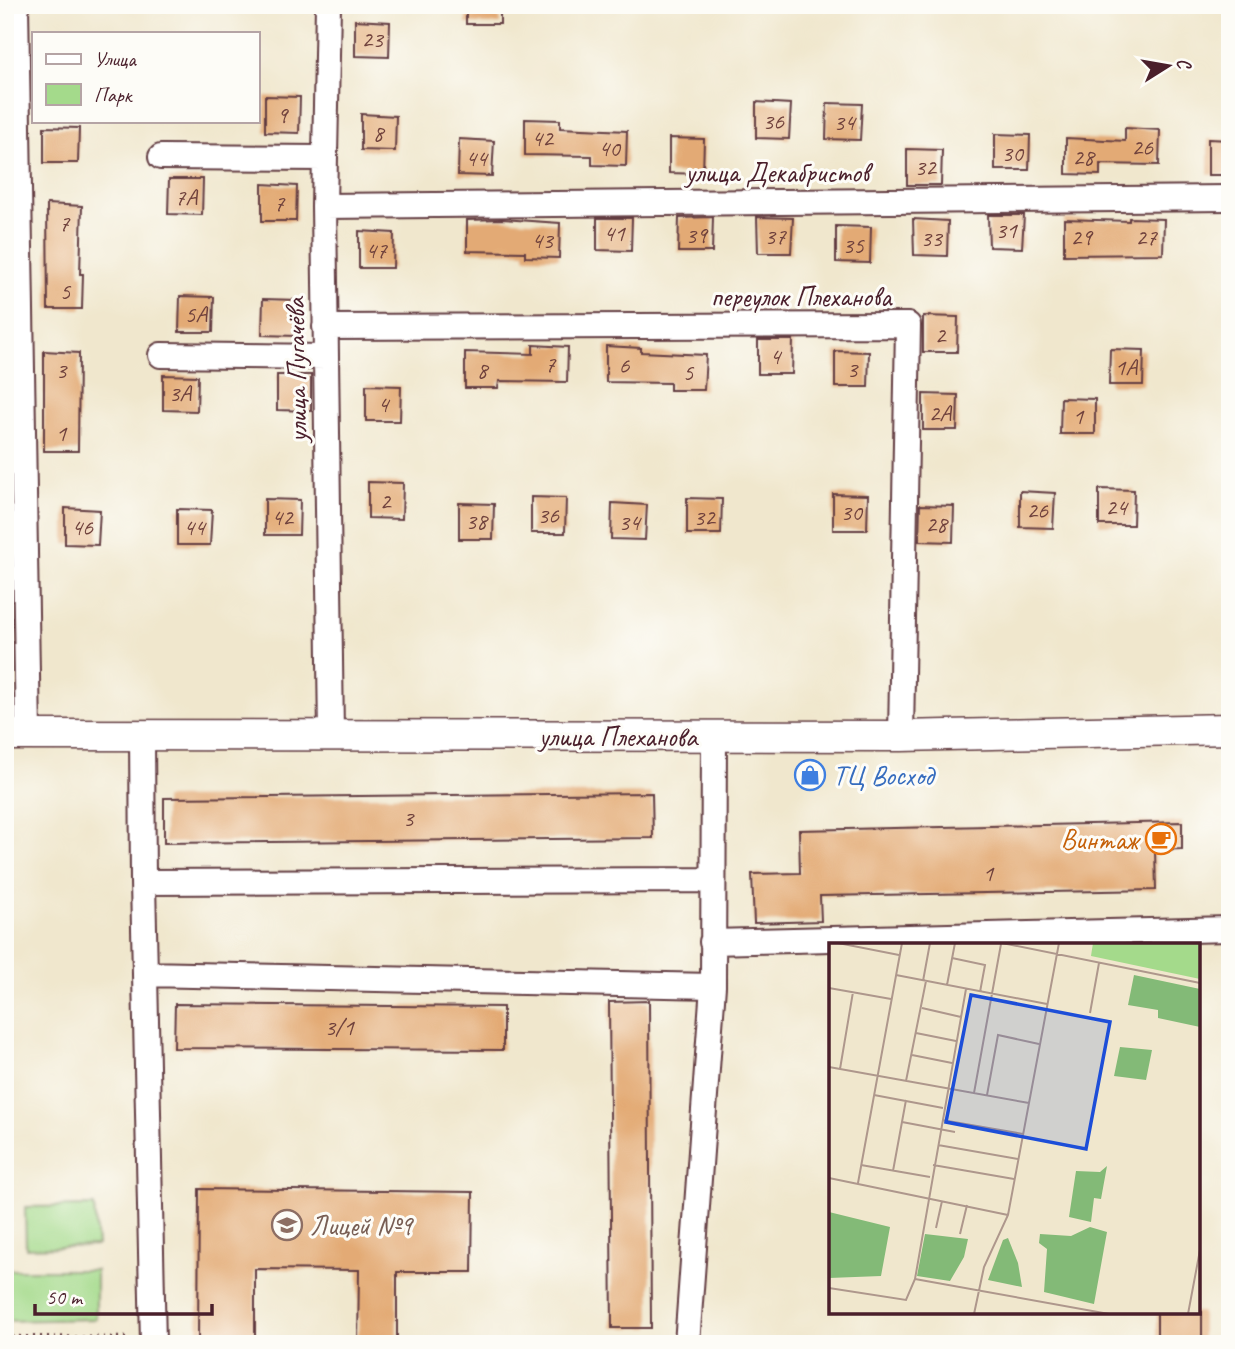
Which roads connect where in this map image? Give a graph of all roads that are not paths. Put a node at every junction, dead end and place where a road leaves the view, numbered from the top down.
1 (16, 5) edge
2 (328, 5) edge
3 (161, 157) dead end
4 (325, 158) junction
5 (1230, 198) edge
6 (324, 206) junction
7 (325, 327) junction
8 (161, 355) dead end
9 (325, 357) junction
10 (1230, 729) edge
11 (331, 734) junction
12 (17, 735) edge
13 (142, 735) junction
14 (714, 736) junction
15 (901, 736) junction
16 (713, 880) junction
17 (143, 882) junction
18 (1230, 929) edge
19 (712, 942) junction
20 (145, 974) junction
21 (713, 986) junction
22 (153, 1341) edge
23 (687, 1344) edge

1 - 12 street
2 - 4 street, улица Пугачёва
3 - 4 street
4 - 6 street, улица Пугачёва
5 - 6 street, улица Декабристов
6 - 7 street, улица Пугачёва
7 - 9 street, улица Пугачёва
7 - 15 street, переулок Плеханова
8 - 9 street
9 - 11 street, улица Пугачёва
10 - 15 main road, улица Плеханова
11 - 13 main road, улица Плеханова
11 - 14 main road, улица Плеханова
12 - 13 main road, улица Плеханова
13 - 17 street
14 - 15 main road, улица Плеханова
14 - 16 street
16 - 17 street
16 - 19 street
17 - 20 street
18 - 19 street
19 - 21 street
20 - 21 street
20 - 22 street
21 - 23 street

